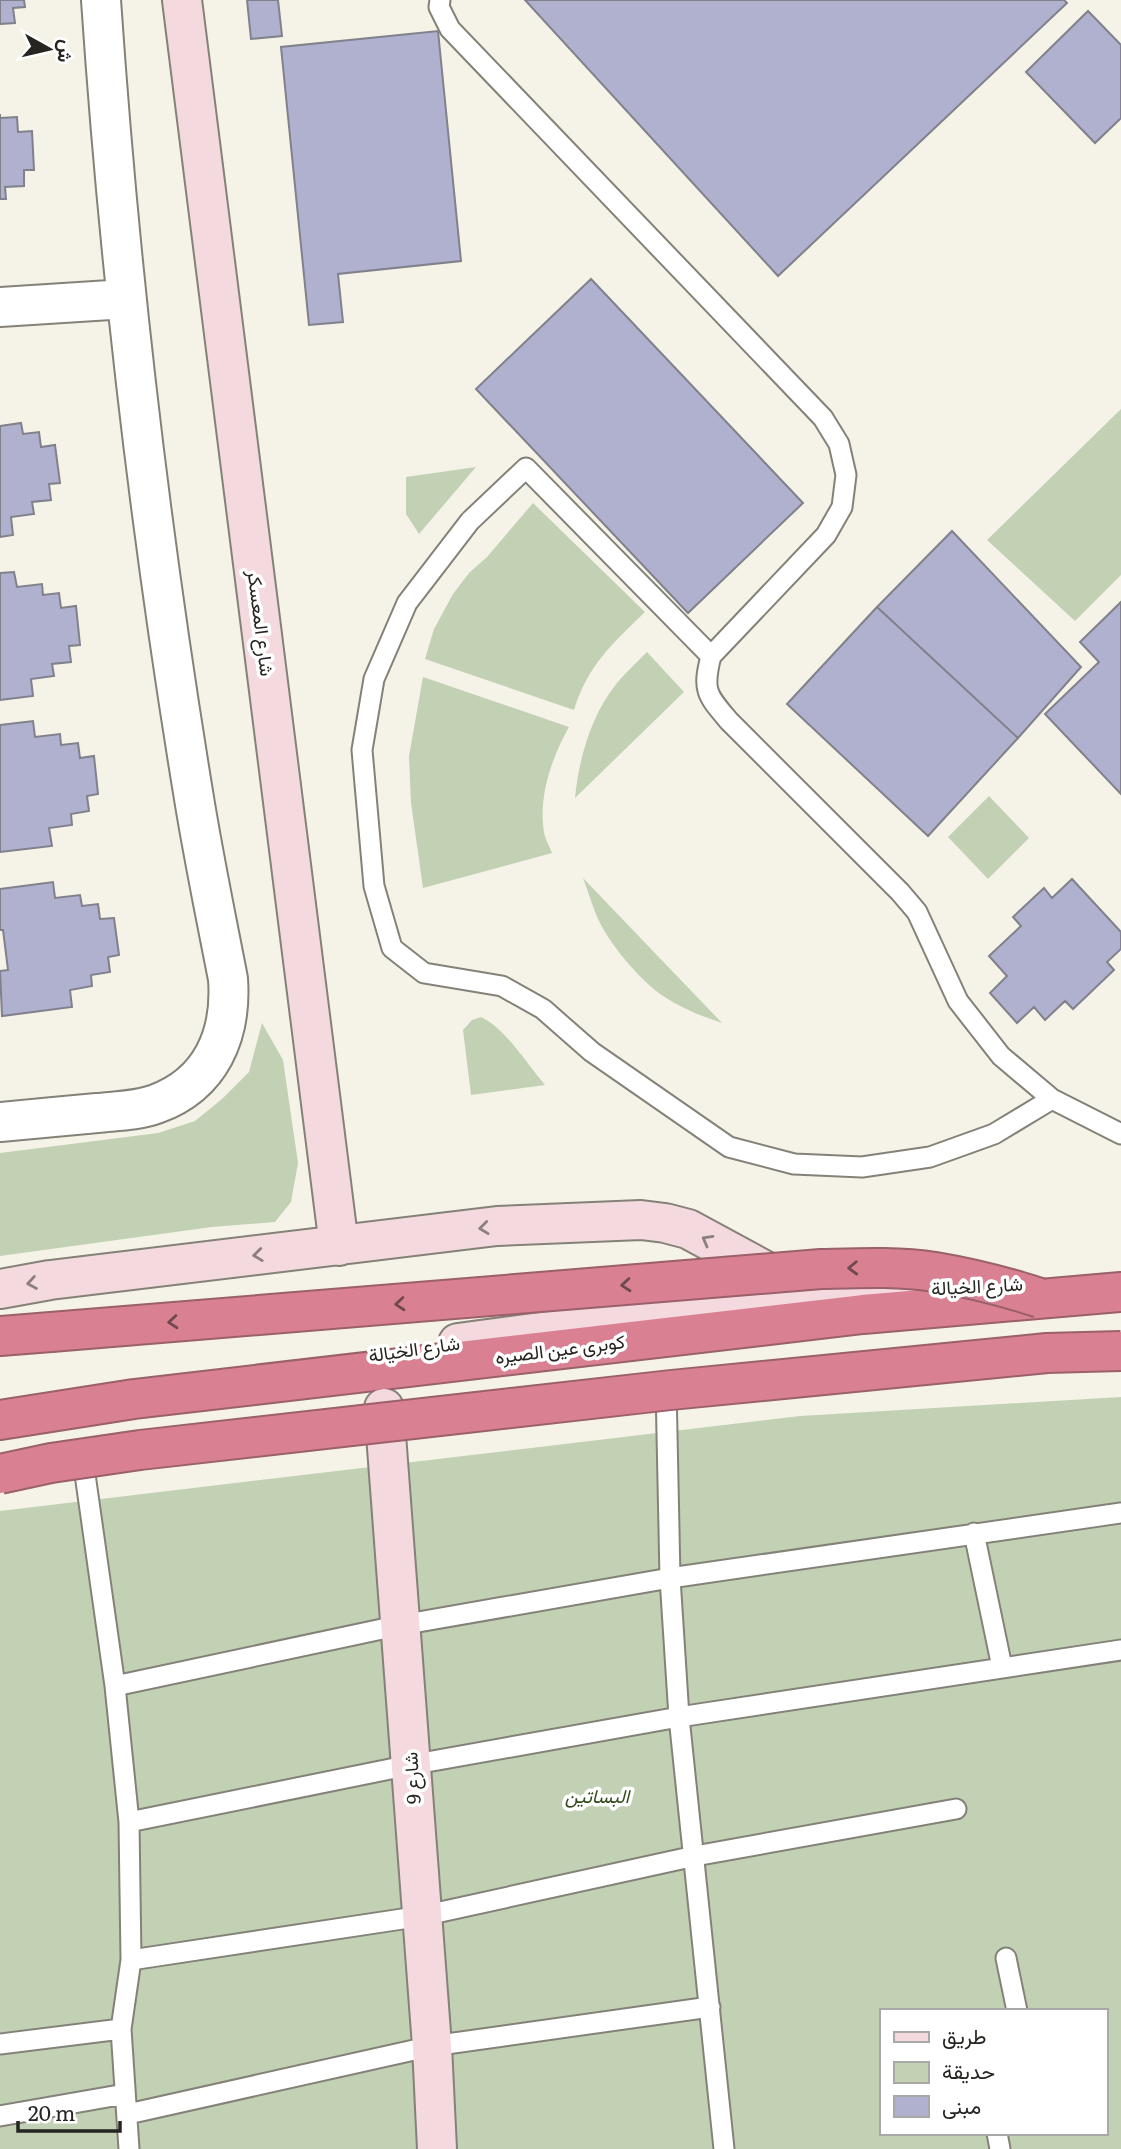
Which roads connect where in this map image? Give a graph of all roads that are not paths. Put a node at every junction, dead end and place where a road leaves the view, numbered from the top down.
1 (101, 0) edge
2 (182, 0) edge
3 (440, 0) edge
4 (126, 299) junction
5 (0, 307) edge
6 (711, 656) junction
7 (1052, 1099) junction
8 (0, 1122) edge
9 (1121, 1134) edge
10 (339, 1245) junction
11 (1121, 1277) edge
12 (0, 1289) edge
13 (1121, 1292) edge
14 (810, 1296) junction
15 (1041, 1298) junction
16 (0, 1336) edge
17 (1121, 1337) edge
18 (1121, 1351) edge
19 (665, 1374) junction
20 (0, 1406) edge
21 (384, 1408) junction
22 (0, 1420) edge
23 (81, 1445) junction
24 (0, 1460) edge
25 (0, 1474) edge
26 (1121, 1513) edge
27 (974, 1533) junction
28 (670, 1578) junction
29 (401, 1625) junction
30 (1121, 1650) edge
31 (1002, 1667) junction
32 (114, 1686) junction
33 (679, 1717) junction
34 (410, 1765) junction
35 (956, 1809) dead end
36 (129, 1822) junction
37 (695, 1856) junction
38 (422, 1916) junction
39 (1006, 1958) dead end
40 (131, 1960) junction
41 (710, 2007) junction
42 (1017, 2009) edge
43 (121, 2029) junction
44 (0, 2044) edge
45 (432, 2046) junction
46 (125, 2094) junction
47 (128, 2114) junction
48 (0, 2116) edge
49 (129, 2149) edge
50 (437, 2149) edge
51 (724, 2149) edge

1 - 4 street
2 - 10 street, شارع المعسكر
3 - 6 lane
4 - 5 street
4 - 8 street
6 - 7 lane
6 - 7 lane
7 - 9 lane
10 -> 12 street
14 -> 10 street
11 - 14 street, شارع الخيالة
13 - 15 highway, كوبرى عين الصيره
14 - 20 street, شارع الخيالة
15 -> 16 highway, bridge
15 - 22 highway, كوبرى عين الصيره
17 - 19 street
18 - 25 highway, bridge
19 - 21 street
19 - 28 lane
21 - 23 street
21 - 29 street, شارع 9
23 - 24 street
23 - 32 lane
26 - 27 lane
27 - 28 lane
27 - 31 lane
28 - 29 lane
28 - 33 lane
29 - 32 lane
29 - 34 street, شارع 9
30 - 31 lane
31 - 33 lane
32 - 36 lane
33 - 34 lane
33 - 37 lane
34 - 36 lane
34 - 38 street, شارع 9
35 - 37 lane
36 - 40 lane
37 - 38 lane
37 - 41 lane
38 - 40 lane
38 - 45 street, شارع 9
39 - 42 lane
40 - 43 lane
41 - 45 lane
41 - 51 lane
43 - 44 lane
43 - 46 lane
45 - 47 lane
45 - 50 street, شارع 9
46 - 47 lane
46 - 48 lane
47 - 49 lane

